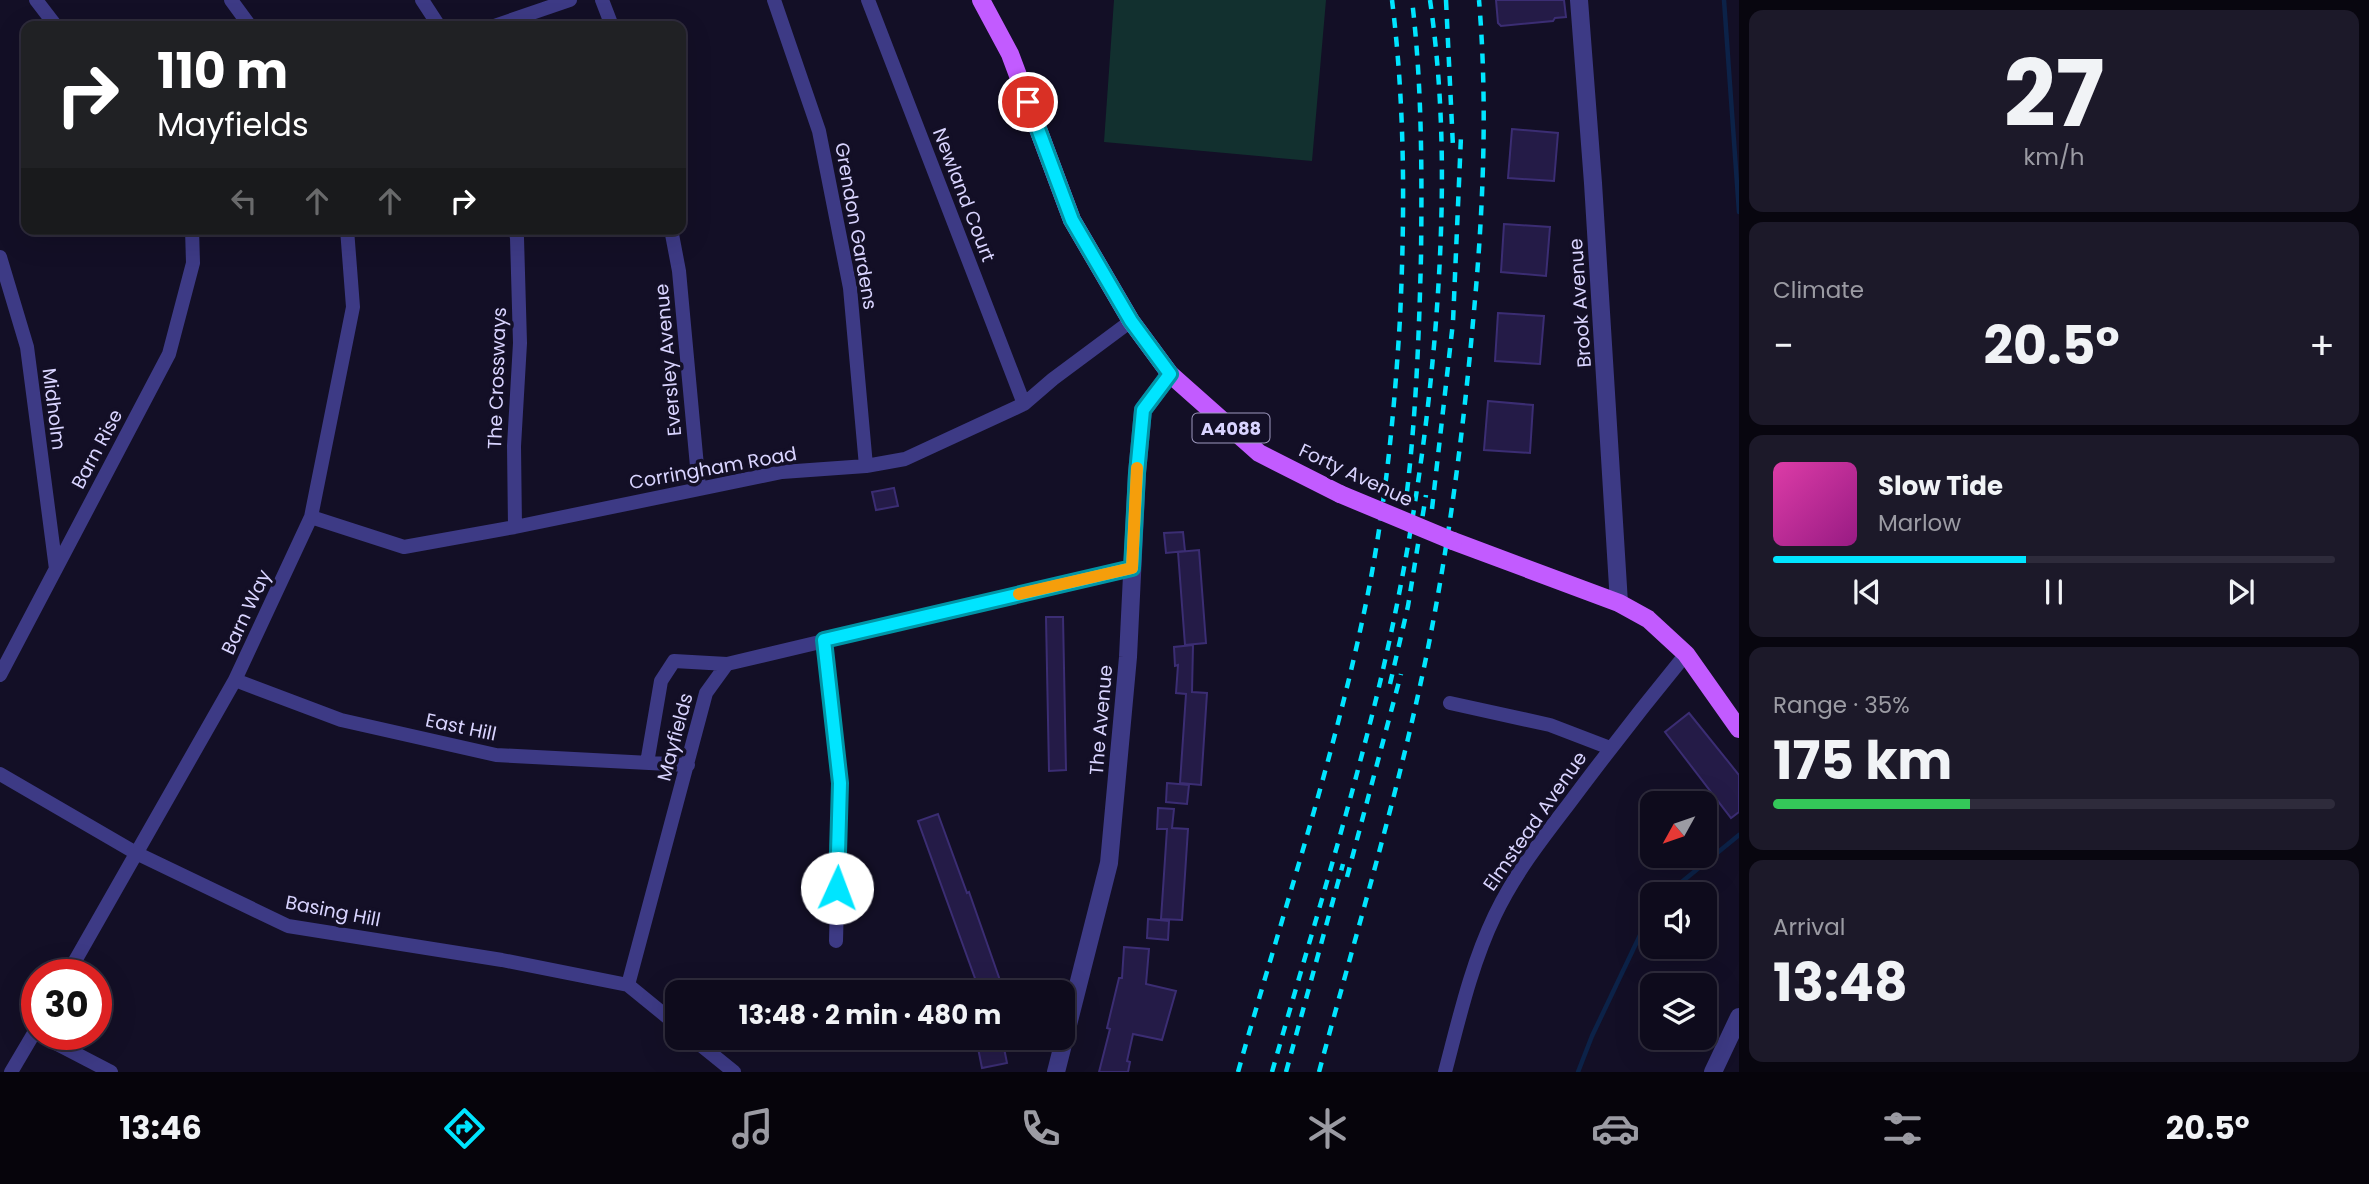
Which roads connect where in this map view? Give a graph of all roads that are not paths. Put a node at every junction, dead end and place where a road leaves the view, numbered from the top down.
1 (36, 0) edge
2 (231, 0) edge
3 (422, 0) edge
4 (570, 0) edge
5 (602, 0) edge
6 (774, 0) edge
7 (868, 0) edge
8 (981, 0) edge
9 (1580, 0) edge
10 (53, 21) edge
11 (246, 21) edge
12 (436, 21) edge
13 (509, 21) edge
14 (610, 21) edge
15 (192, 235) edge
16 (347, 235) edge
17 (516, 235) edge
18 (672, 235) edge
19 (0, 257) edge
20 (1131, 321) junction
21 (1170, 374) junction
22 (1024, 404) junction
23 (866, 466) junction
24 (699, 488) junction
25 (312, 517) junction
26 (515, 527) junction
27 (1132, 568) junction
28 (56, 569) junction
29 (1619, 603) junction
30 (824, 640) junction
31 (1686, 654) junction
32 (727, 664) junction
33 (0, 675) edge
34 (234, 680) junction
35 (1450, 703) dead end
36 (1739, 729) edge
37 (1610, 748) junction
38 (647, 763) junction
39 (688, 765) junction
40 (0, 774) edge
41 (136, 853) junction
42 (836, 941) dead end
43 (76, 959) edge
44 (628, 985) junction
45 (665, 1015) edge
46 (1739, 1017) edge
47 (25, 1050) edge
48 (70, 1050) edge
49 (707, 1050) edge
50 (11, 1072) edge
51 (111, 1072) edge
52 (734, 1072) edge
53 (1056, 1072) edge
54 (1445, 1072) edge
55 (1713, 1072) edge

1 - 10 street
2 - 11 street
3 - 12 street
4 - 13 street
5 - 14 street
6 - 23 street, Grendon Gardens
7 - 22 street, Newland Court
8 - 20 main road, Forty Avenue / A4088
9 - 29 street, Brook Avenue
15 - 28 street, Barn Rise
16 - 25 street, Barn Way
17 - 26 street, The Crossways
18 - 24 street, Eversley Avenue
19 - 28 street, Midholm
20 - 21 main road, Forty Avenue / A4088
20 - 22 street, Corringham Road
21 - 27 street, The Avenue
21 - 29 main road, Forty Avenue / A4088, bridge
22 - 23 street, Corringham Road
23 - 24 street, Corringham Road
24 - 26 street, Corringham Road
25 - 26 street, Corringham Road
25 - 34 street, Barn Way
27 - 30 street
27 - 53 street, The Avenue
28 - 33 street, Barn Rise
29 - 31 main road, Forty Avenue / A4088
30 - 32 street
30 - 42 street
31 - 36 main road, Forty Avenue / A4088
31 - 37 street, Elmstead Avenue
32 - 38 street
32 - 39 street, Mayfields
34 - 38 street, East Hill
34 - 41 street, Barn Way
35 - 37 street
37 - 54 street, Elmstead Avenue
38 - 39 street, East Hill
39 - 44 street, Mayfields
40 - 41 street, Basing Hill
41 - 43 street, Barn Way
41 - 44 street, Basing Hill
44 - 45 street, Basing Hill
46 - 55 street
47 - 50 street
48 - 51 street
49 - 52 street

